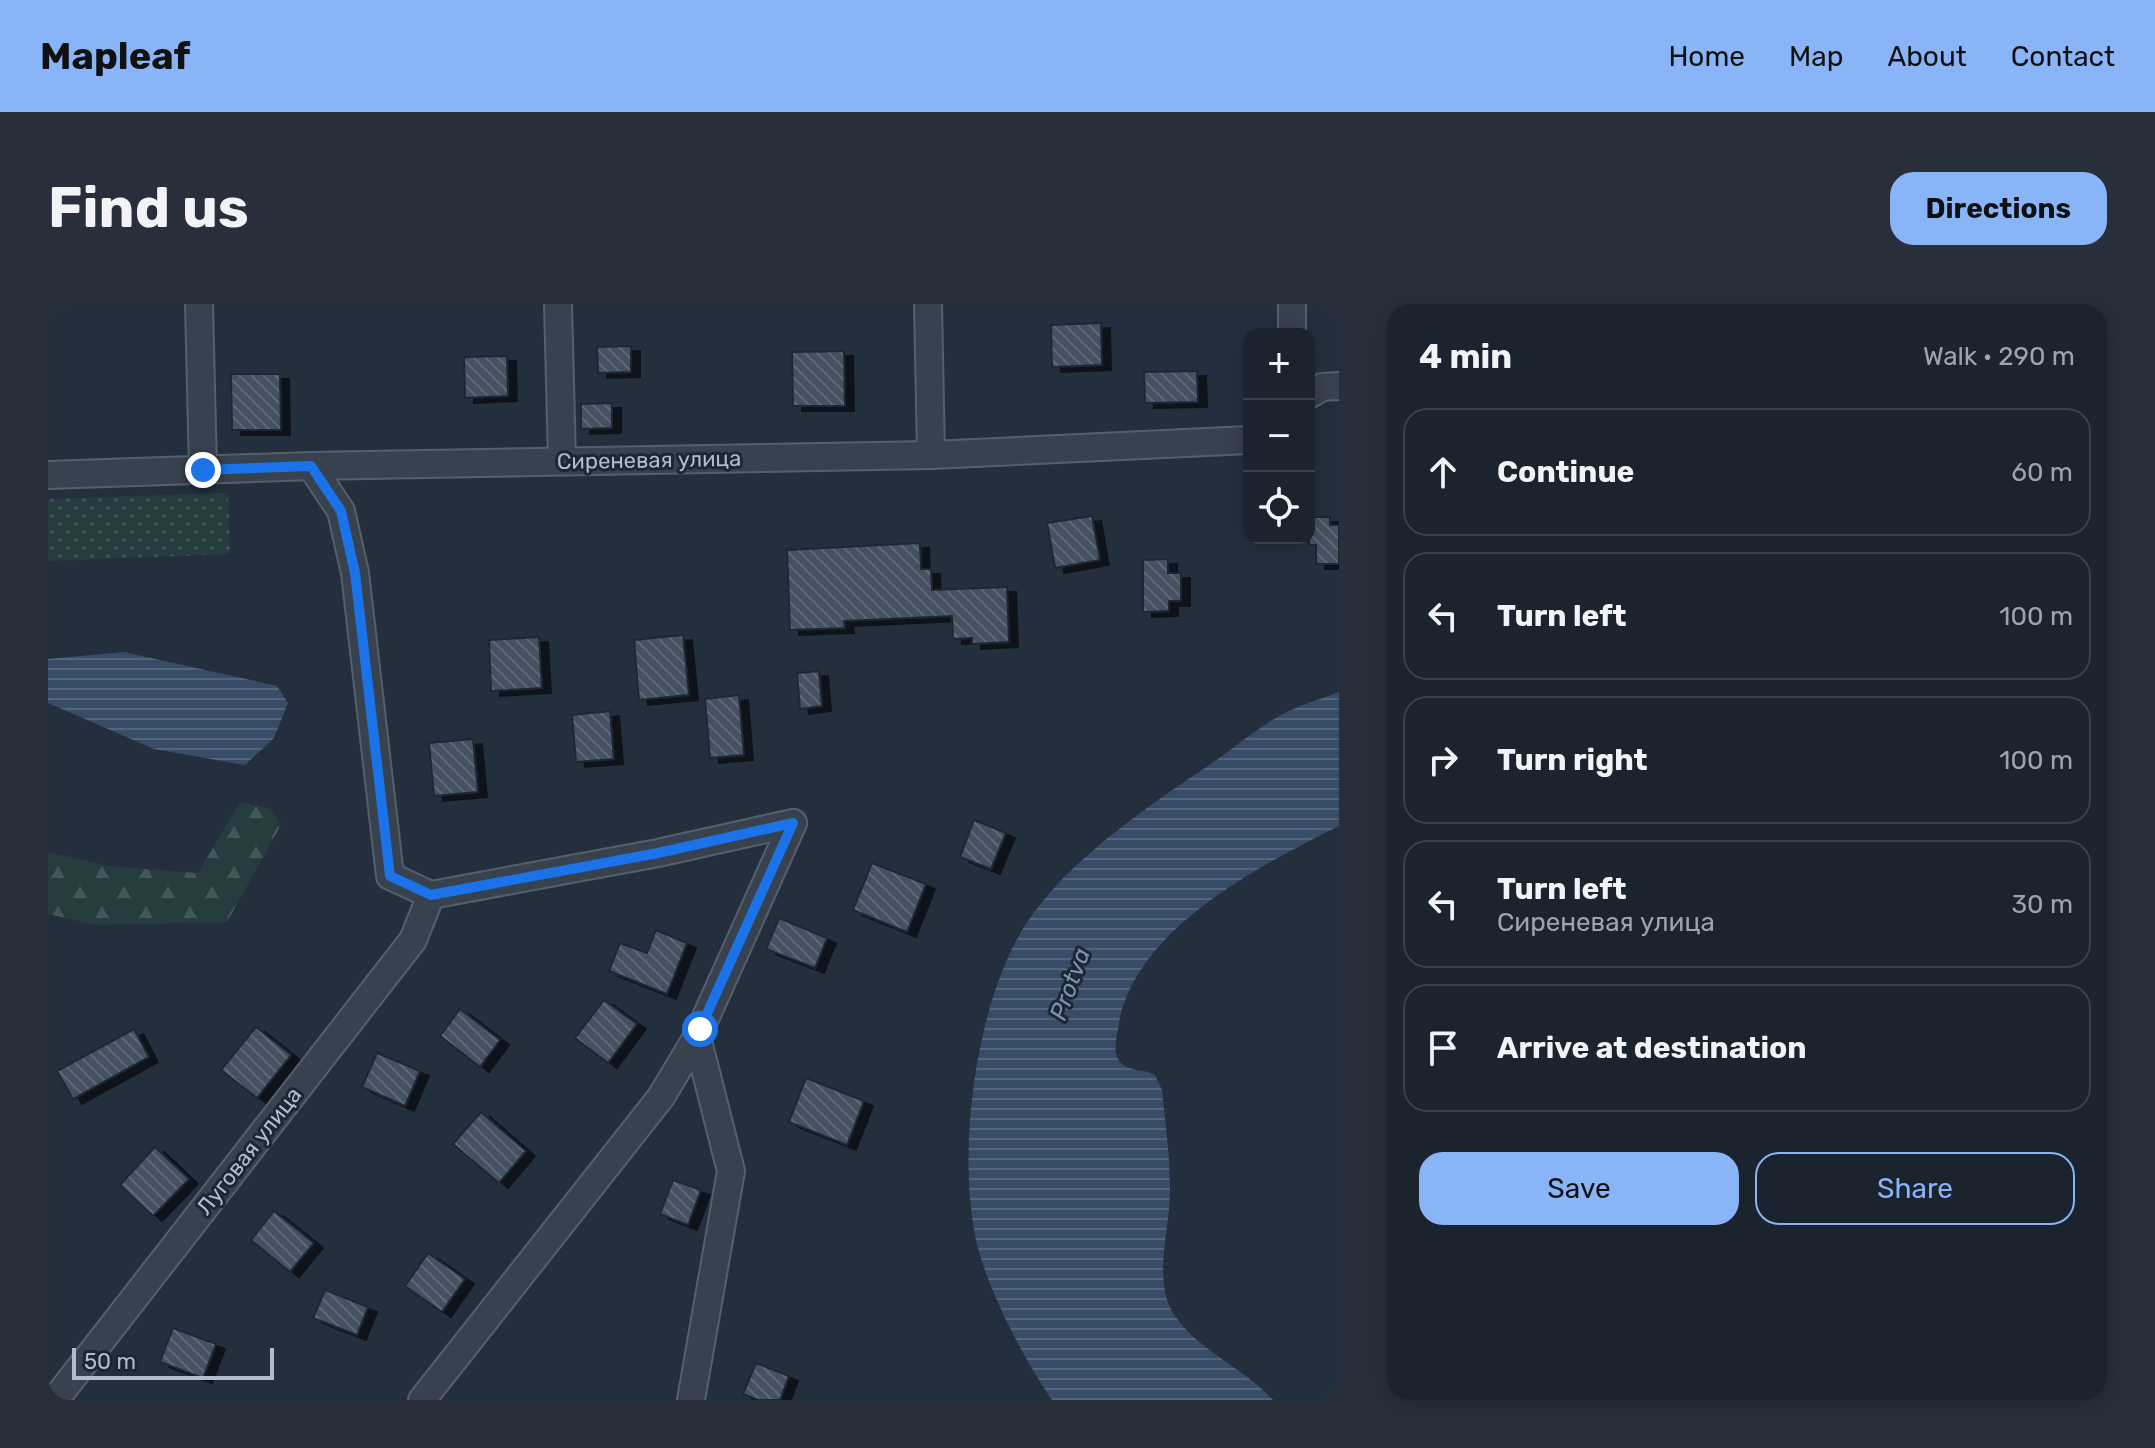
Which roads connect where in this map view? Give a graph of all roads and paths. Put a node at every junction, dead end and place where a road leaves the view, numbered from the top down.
1 (199, 304) edge
2 (558, 304) edge
3 (928, 304) edge
4 (1292, 304) edge
5 (1292, 328) edge
6 (1339, 386) edge
7 (1315, 391) edge
8 (1243, 440) edge
9 (931, 455) junction
10 (562, 461) junction
11 (311, 466) junction
12 (203, 470) junction
13 (48, 475) edge
14 (431, 895) junction
15 (697, 1037) junction
16 (55, 1400) edge
17 (422, 1400) edge
18 (691, 1400) edge

1 - 12 street
2 - 10 street
3 - 9 street
4 - 5 street
6 - 7 street
8 - 9 street, Сиреневая улица
9 - 10 street, Сиреневая улица
10 - 11 street, Сиреневая улица
11 - 12 street, Сиреневая улица
11 - 14 street
12 - 13 street, Сиреневая улица
14 - 15 street
14 - 16 street, Луговая улица
15 - 17 street
15 - 18 street

